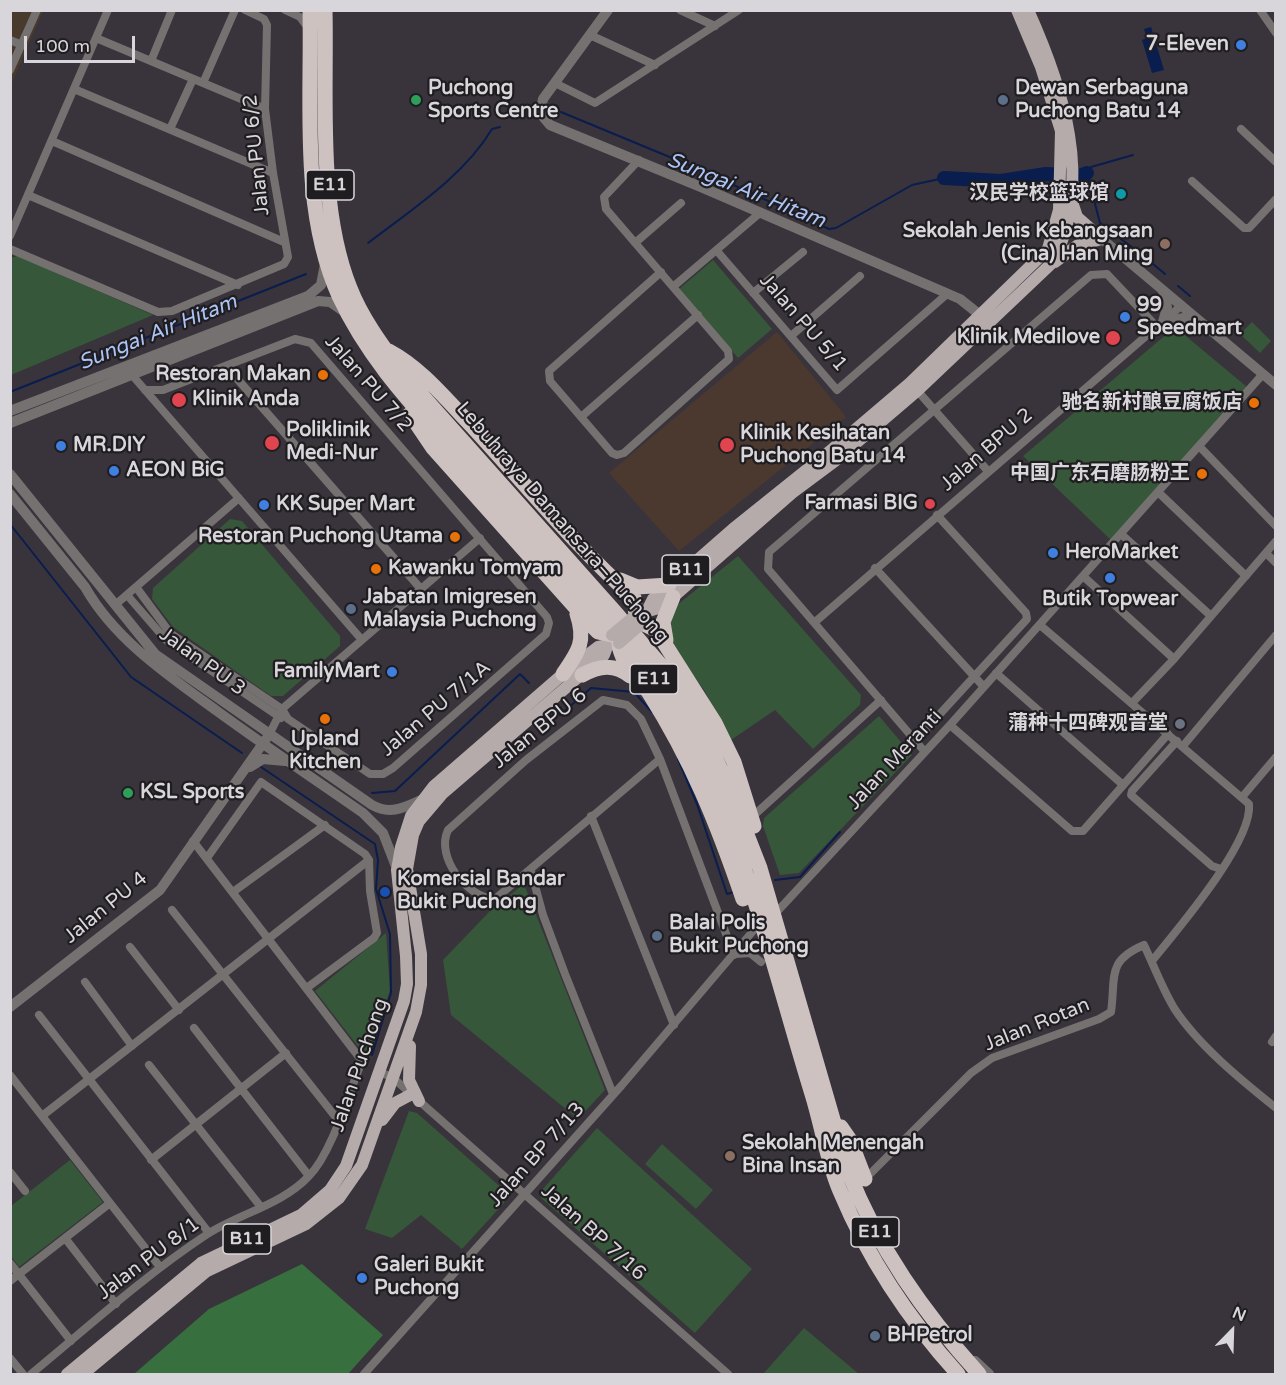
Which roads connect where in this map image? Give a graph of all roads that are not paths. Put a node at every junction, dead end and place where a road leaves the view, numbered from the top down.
1 (38, 10) edge
2 (108, 10) edge
3 (172, 10) edge
4 (235, 10) edge
5 (245, 10) edge
6 (285, 10) edge
7 (326, 10) edge
8 (608, 10) edge
9 (680, 10) edge
10 (739, 10) edge
11 (1017, 10) edge
12 (1028, 10) edge
13 (1260, 10) edge
14 (302, 13) edge
15 (716, 26) junction
16 (1275, 33) edge
17 (590, 35) junction
18 (96, 38) junction
19 (10, 40) edge
20 (22, 45) junction
21 (151, 61) junction
22 (655, 64) junction
23 (10, 70) edge
24 (192, 79) junction
25 (203, 83) junction
26 (555, 83) junction
27 (74, 89) junction
28 (265, 109) junction
29 (170, 129) junction
30 (1241, 129) dead end
31 (52, 141) junction
32 (639, 160) junction
33 (1067, 161) junction
34 (1275, 162) edge
35 (273, 173) junction
36 (1192, 181) dead end
37 (1067, 191) junction
38 (28, 195) junction
39 (1275, 200) edge
40 (681, 203) dead end
41 (761, 212) junction
42 (1062, 226) junction
43 (10, 236) edge
44 (1101, 239) junction
45 (284, 242) junction
46 (635, 243) junction
47 (10, 249) edge
48 (717, 251) junction
49 (803, 252) dead end
50 (326, 255) junction
51 (1053, 262) junction
52 (661, 272) junction
53 (860, 276) dead end
54 (238, 285) junction
55 (674, 286) junction
56 (1163, 290) junction
57 (753, 293) junction
58 (947, 294) junction
59 (1182, 305) junction
60 (349, 315) junction
61 (698, 315) junction
62 (980, 315) junction
63 (1199, 321) junction
64 (1160, 325) junction
65 (791, 336) junction
66 (384, 348) junction
67 (226, 366) junction
68 (1263, 374) junction
69 (132, 375) junction
70 (392, 382) junction
71 (1275, 385) edge
72 (914, 387) junction
73 (145, 390) junction
74 (163, 390) junction
75 (157, 404) junction
76 (933, 409) junction
77 (10, 411) edge
78 (581, 417) junction
79 (10, 423) edge
80 (1199, 446) junction
81 (987, 470) junction
82 (10, 474) edge
83 (1158, 492) junction
84 (10, 494) edge
85 (239, 498) junction
86 (937, 515) junction
87 (1275, 526) edge
88 (1121, 534) junction
89 (480, 538) junction
90 (1275, 541) edge
91 (1266, 553) junction
92 (1275, 563) edge
93 (597, 565) junction
94 (875, 568) junction
95 (1083, 576) junction
96 (1246, 576) junction
97 (85, 587) junction
98 (136, 588) junction
99 (421, 590) junction
100 (671, 591) junction
101 (127, 595) junction
102 (115, 605) junction
103 (574, 605) junction
104 (1211, 616) junction
105 (641, 618) junction
106 (814, 622) junction
107 (1040, 625) junction
108 (1275, 635) edge
109 (362, 640) junction
110 (613, 641) junction
111 (667, 646) junction
112 (136, 649) junction
113 (1174, 659) junction
114 (996, 673) junction
115 (563, 674) junction
116 (582, 675) junction
117 (974, 677) junction
118 (984, 687) junction
119 (646, 689) junction
120 (881, 700) junction
121 (1132, 703) junction
122 (282, 709) junction
123 (277, 717) junction
124 (288, 718) junction
125 (236, 724) junction
126 (950, 725) junction
127 (270, 733) junction
128 (1168, 734) junction
129 (916, 740) junction
130 (263, 744) junction
131 (1180, 744) junction
132 (487, 748) junction
133 (926, 752) junction
134 (1275, 757) edge
135 (660, 759) junction
136 (289, 762) junction
137 (244, 771) junction
138 (1122, 784) junction
139 (1243, 796) junction
140 (745, 797) junction
141 (421, 800) junction
142 (766, 803) junction
143 (591, 816) junction
144 (751, 819) junction
145 (325, 825) junction
146 (194, 841) junction
147 (207, 858) junction
148 (369, 860) junction
149 (760, 868) junction
150 (1221, 869) junction
151 (397, 870) junction
152 (531, 871) junction
153 (233, 892) junction
154 (172, 910) dead end
155 (773, 916) junction
156 (753, 931) junction
157 (269, 937) junction
158 (130, 947) dead end
159 (734, 955) junction
160 (1152, 961) junction
161 (761, 962) junction
162 (224, 975) junction
163 (85, 982) dead end
164 (308, 987) junction
165 (10, 1007) edge
166 (179, 1010) junction
167 (416, 1012) junction
168 (39, 1015) dead end
169 (674, 1025) junction
170 (194, 1028) dead end
171 (795, 1045) junction
172 (132, 1046) junction
173 (286, 1053) junction
174 (149, 1065) dead end
175 (379, 1072) junction
176 (10, 1075) edge
177 (392, 1077) junction
178 (88, 1080) junction
179 (242, 1088) junction
180 (613, 1094) junction
181 (415, 1098) junction
182 (1275, 1108) edge
183 (42, 1116) junction
184 (338, 1120) junction
185 (836, 1123) junction
186 (196, 1125) junction
187 (368, 1148) junction
188 (151, 1160) junction
189 (10, 1172) edge
190 (309, 1176) junction
191 (865, 1179) joint
192 (26, 1191) dead end
193 (525, 1194) junction
194 (110, 1203) junction
195 (261, 1208) junction
196 (209, 1233) junction
197 (65, 1238) junction
198 (10, 1263) edge
199 (160, 1267) junction
200 (19, 1274) junction
201 (10, 1281) edge
202 (116, 1304) junction
203 (71, 1341) junction
204 (955, 1348) junction
205 (10, 1358) edge
206 (23, 1374) edge
207 (31, 1374) edge
208 (67, 1374) edge
209 (83, 1374) edge
210 (364, 1374) edge
211 (728, 1374) edge
212 (958, 1374) edge
213 (979, 1374) edge
214 (989, 1374) edge

1 - 20 street
2 - 18 street
3 - 21 street
4 - 25 street
5 - 28 street, Jalan PU 6/2
6 - 14 street
7 - 66 highway, Lebuhraya Damansara–Puchong / E11
8 - 17 street
9 - 15 street
10 - 15 street
11 - 33 main road, Jalan Puchong / B11
12 - 33 main road, Jalan Puchong / B11
13 - 16 street
14 - 50 highway, Lebuhraya Damansara–Puchong / E11
15 - 22 street
17 - 22 street
17 - 26 street
18 - 21 street
18 - 27 street
19 - 20 street
20 - 23 street
21 - 24 street
22 - 26 street
24 - 25 street
24 - 29 street
25 - 28 street
26 - 32 street
27 - 29 street
27 - 31 street
28 - 35 street, Jalan PU 6/2
29 - 35 street
30 - 34 street
31 - 38 street
31 - 45 street
32 - 41 street
32 - 46 street
33 - 37 main road, Jalan Puchong / B11
35 - 45 street, Jalan PU 6/2
36 - 39 street
37 - 42 main road, Jalan Puchong / B11
37 - 44 main road
38 - 43 street
38 - 54 street
40 - 46 street
41 - 48 street
41 - 58 street
42 - 44 street
42 - 51 main road, Jalan Puchong / B11
42 - 62 main road, Jalan Puchong / B11
44 - 51 main road
44 - 56 street
45 - 54 street, Jalan PU 6/2
46 - 52 street
47 - 54 street, Jalan PU 6/2
48 - 55 street
48 - 57 street, Jalan PU 5/1
49 - 57 street
50 - 60 highway, Lebuhraya Damansara–Puchong / E11
50 - 77 street
51 - 72 main road, Jalan Puchong / B11
52 - 55 street
52 - 78 street
53 - 65 street
55 - 61 street
56 - 59 street
56 - 64 street
57 - 65 street, Jalan PU 5/1
58 - 62 street
58 - 65 street, Jalan PU 5/1
59 - 63 street
59 - 64 street, Jalan BPU 2
60 - 69 street
60 - 70 highway, Lebuhraya Damansara–Puchong / E11
61 - 78 street
61 - 78 street
62 - 72 main road, Jalan Puchong / B11
63 - 64 street
63 - 68 street
64 - 76 street
64 - 81 street, Jalan BPU 2
66 - 93 highway
66 - 149 highway, Lebuhraya Damansara–Puchong / E11
67 - 74 street, Jalan PU 7/2
67 - 89 street, Jalan PU 7/2
67 - 99 street
68 - 71 street
68 - 80 street, Jalan Meranti
69 - 73 street
69 - 79 street
70 - 103 highway
70 - 171 highway, Lebuhraya Damansara–Puchong / E11
72 - 76 street
72 - 100 main road, Jalan Puchong / B11
73 - 74 street, Jalan PU 7/2
73 - 75 street
74 - 75 street
75 - 85 street
76 - 81 street
76 - 106 street
80 - 83 street, Jalan Meranti
80 - 87 street
81 - 86 street, Jalan BPU 2
82 - 102 street, Jalan PU 3
83 - 88 street, Jalan Meranti
83 - 96 street
84 - 97 street, Jalan PU 3
85 - 98 street
85 - 109 street
86 - 94 street, Jalan BPU 2
86 - 117 street
88 - 95 street, Jalan Meranti
88 - 104 street
89 - 99 street
89 - 124 street, Jalan PU 7/1A
90 - 91 street
91 - 92 street
91 - 96 street
93 - 100 highway
93 - 105 highway
94 - 106 street, Jalan BPU 2
94 - 117 street
95 - 107 street, Jalan Meranti
95 - 113 street
96 - 104 street
97 - 102 street
97 - 112 street, Jalan PU 3
98 - 101 street
98 - 122 street, Jalan PU 7/1A
99 - 109 street
100 - 105 main road, Jalan Puchong / B11
100 - 111 highway
101 - 102 street
101 - 123 street
102 - 112 street
102 - 127 street, Jalan PU 3
103 - 110 highway
103 - 115 highway
104 - 113 street
105 - 110 main road, Jalan Puchong / B11, bridge
105 - 111 highway
106 - 120 street
107 - 114 street, Jalan Meranti
107 - 121 street
108 - 131 street
109 - 122 street
110 - 115 main road, Jalan Puchong / B11
110 - 116 main road, Jalan Puchong / B11
110 - 119 highway
111 - 140 highway
112 - 125 street, Jalan PU 3
113 - 121 street
114 - 118 street, Jalan Meranti
114 - 138 street
115 - 132 main road, Jalan Puchong / B11
116 - 119 highway
116 - 132 main road, Jalan Puchong / B11
117 - 118 street
117 - 129 street
118 - 126 street, Jalan Meranti
119 - 156 highway
120 - 129 street
120 - 142 street
121 - 128 street
122 - 123 street
122 - 124 street, Jalan PU 7/1A
123 - 124 street
123 - 127 street
125 - 130 street, Jalan PU 3
125 - 137 street
126 - 133 street, Jalan Meranti
126 - 138 street
127 - 130 street, Jalan PU 4
127 - 141 street, Jalan PU 3
128 - 131 street
128 - 138 street
129 - 133 street
130 - 136 street, Jalan PU 3
130 - 137 street, Jalan PU 4
131 - 139 street
131 - 150 street
132 - 141 main road, Jalan Puchong / B11
132 - 167 main road, Jalan Puchong / B11
133 - 155 street, Jalan Meranti
134 - 139 street
135 - 143 street
135 - 152 street, Jalan BPU 6
135 - 159 street, Jalan BPU 6
136 - 137 street
136 - 151 street, Jalan PU 3
137 - 146 street, Jalan PU 4
139 - 150 street
140 - 142 street
140 - 144 highway
141 - 151 main road, Jalan Puchong / B11
142 - 144 street
143 - 152 street
143 - 169 street
144 - 149 highway
145 - 147 street
145 - 148 street
145 - 153 street
146 - 147 street
146 - 165 street, Jalan PU 4
147 - 153 street
148 - 157 street
148 - 164 street
149 - 155 highway, Lebuhraya Damansara–Puchong / E11
150 - 160 street
151 - 175 main road, Jalan Puchong / B11
152 - 180 street
153 - 157 street
154 - 162 street
155 - 185 highway, Lebuhraya Damansara–Puchong / E11
156 - 159 street, Jalan BP 7/13
156 - 161 highway
157 - 162 street
157 - 164 street
158 - 166 street
159 - 161 street
159 - 169 street, Jalan BP 7/13
160 - 182 street
160 - 191 street, Jalan Rotan
161 - 171 highway
162 - 166 street
162 - 173 street
163 - 172 street
164 - 184 street, Jalan PU 8/1
166 - 172 street
167 - 177 main road, Jalan Puchong / B11
167 - 181 main road
168 - 178 street
169 - 180 street, Jalan BP 7/13
170 - 179 street
171 - 212 highway, Lebuhraya Damansara–Puchong / E11
172 - 178 street
173 - 179 street
173 - 184 street
174 - 186 street
175 - 177 street, Jalan BP 7/16
175 - 208 main road, Jalan Puchong / B11
176 - 183 street
177 - 181 street, Jalan BP 7/16
177 - 187 main road, Jalan Puchong / B11
178 - 183 street
178 - 188 street
179 - 186 street
179 - 190 street
180 - 193 street, Jalan BP 7/13
181 - 187 main road
181 - 193 street, Jalan BP 7/16
183 - 194 street
184 - 190 street, Jalan PU 8/1
185 - 191 highway
185 - 204 highway, Lebuhraya Damansara–Puchong / E11
186 - 188 street
186 - 195 street
187 - 209 main road, Jalan Puchong / B11
188 - 196 street
189 - 192 street
190 - 195 street, Jalan PU 8/1
193 - 210 street, Jalan BP 7/13
193 - 211 street, Jalan BP 7/16
194 - 197 street
194 - 199 street
195 - 196 street, Jalan PU 8/1
196 - 199 street, Jalan PU 8/1
197 - 200 street
197 - 202 street
198 - 200 street
199 - 202 street, Jalan PU 8/1
200 - 201 street
200 - 203 street
202 - 203 street, Jalan PU 8/1
203 - 207 street, Jalan PU 8/1
204 - 213 highway, Lebuhraya Damansara–Puchong / E11
204 - 214 street
205 - 206 street

